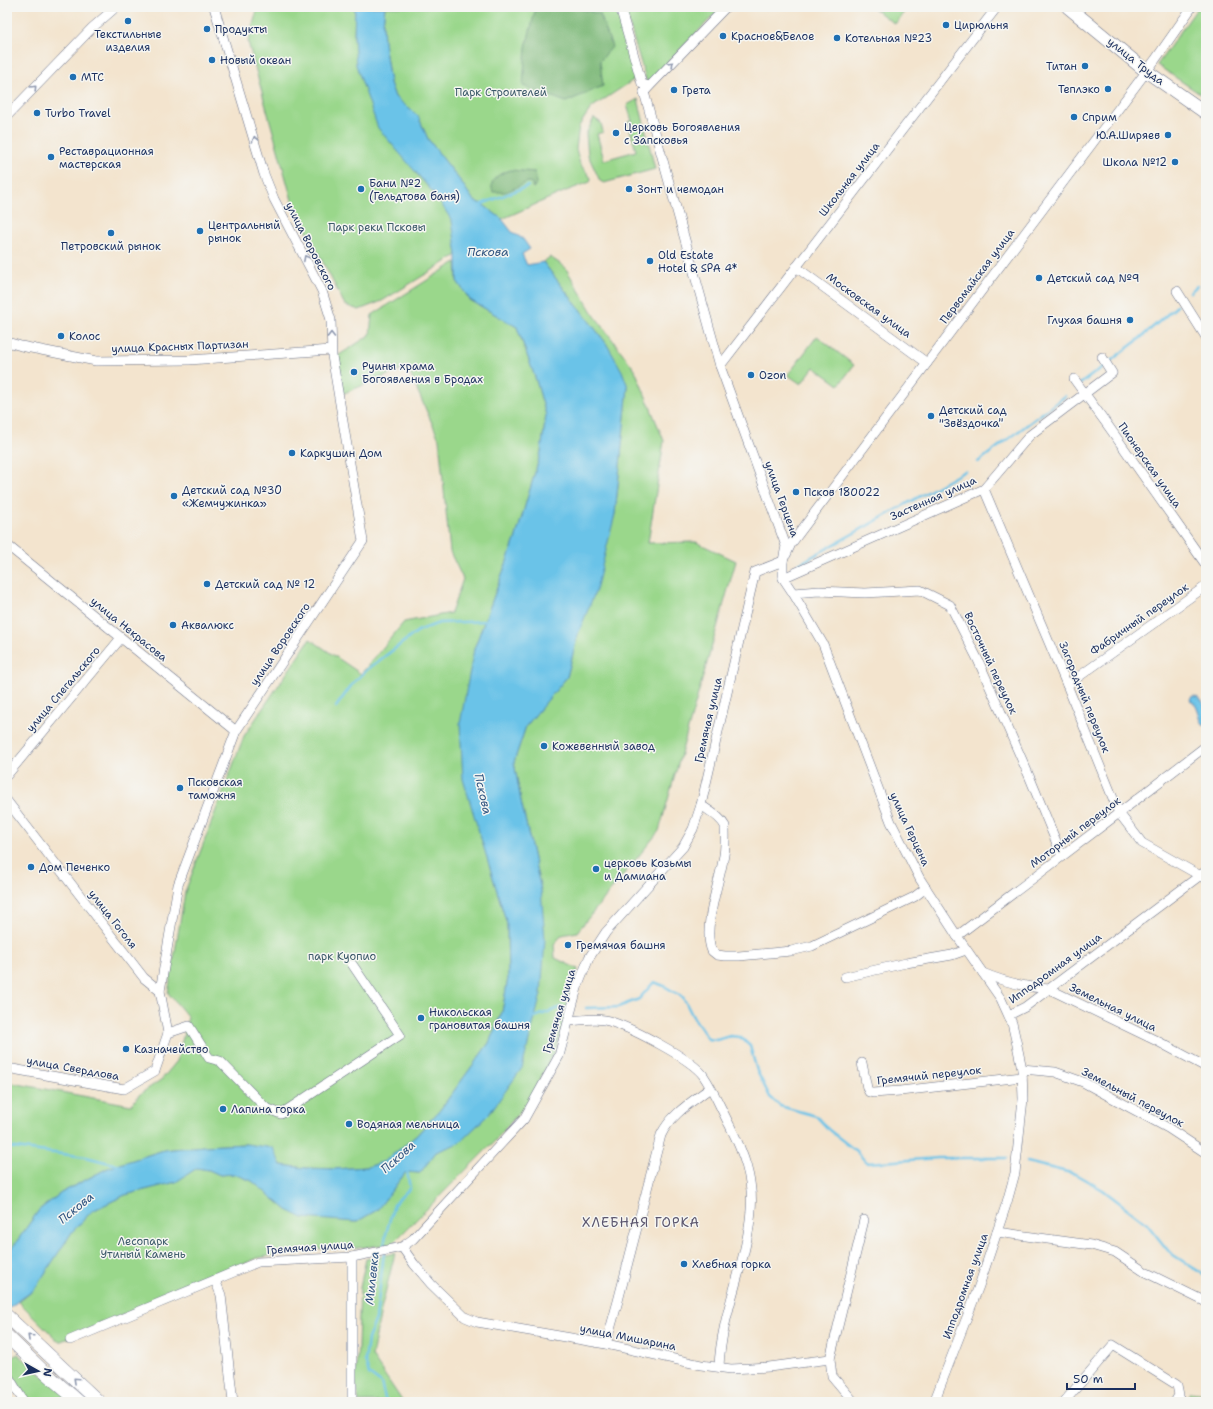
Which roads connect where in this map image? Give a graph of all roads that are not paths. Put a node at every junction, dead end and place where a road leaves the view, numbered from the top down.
1 (116, 7) edge
2 (214, 7) edge
3 (620, 7) edge
4 (726, 7) edge
5 (997, 7) edge
6 (1068, 7) edge
7 (1192, 7) edge
8 (1146, 71) junction
9 (644, 92) junction
10 (1206, 113) edge
11 (7, 116) edge
12 (796, 267) junction
13 (1177, 291) dead end
14 (1206, 337) edge
15 (7, 342) edge
16 (331, 350) junction
17 (1105, 362) dead end
18 (927, 363) junction
19 (720, 366) junction
20 (1074, 379) dead end
21 (1085, 393) junction
22 (984, 489) junction
23 (7, 545) edge
24 (783, 561) junction
25 (1206, 565) edge
26 (783, 578) junction
27 (1206, 586) edge
28 (793, 593) junction
29 (121, 638) junction
30 (1067, 684) junction
31 (236, 731) junction
32 (1206, 746) edge
33 (7, 775) edge
34 (7, 801) edge
35 (701, 805) junction
36 (1119, 813) junction
37 (1062, 856) junction
38 (1204, 875) edge
39 (926, 888) junction
40 (957, 936) junction
41 (966, 950) junction
42 (352, 964) dead end
43 (982, 972) junction
44 (846, 977) dead end
45 (1049, 989) junction
46 (160, 991) junction
47 (1009, 1015) junction
48 (570, 1018) junction
49 (168, 1033) junction
50 (862, 1063) dead end
51 (1206, 1067) edge
52 (7, 1068) edge
53 (1022, 1073) junction
54 (710, 1088) junction
55 (1206, 1153) edge
56 (864, 1220) dead end
57 (997, 1232) junction
58 (398, 1248) junction
59 (352, 1257) junction
60 (214, 1280) junction
61 (1206, 1302) edge
62 (7, 1316) edge
63 (7, 1336) edge
64 (70, 1340) dead end
65 (606, 1344) junction
66 (830, 1359) junction
67 (719, 1367) junction
68 (7, 1374) edge
69 (24, 1402) edge
70 (79, 1402) edge
71 (99, 1402) edge
72 (233, 1402) edge
73 (352, 1402) edge
74 (854, 1402) edge
75 (934, 1402) edge
76 (1064, 1402) edge
77 (1175, 1402) edge

11 -> 1 street
16 -> 2 street, улица Воровского
3 - 9 street, улица Герцена
9 -> 4 street
5 - 12 street, Школьная улица
6 - 8 street, улица Труда
7 - 8 street, Первомайская улица
8 - 10 street, улица Труда
8 - 18 street, Первомайская улица
9 - 19 street, улица Герцена
12 - 18 street, Московская улица
12 - 19 street, Школьная улица
13 - 14 street
15 - 16 street, улица Красных Партизан
16 - 31 street, улица Воровского
17 - 21 street, Застенная улица
18 - 24 street, Первомайская улица
19 - 24 street, улица Герцена
20 - 21 street, Пионерская улица
21 - 22 street, Застенная улица
21 - 25 street, Пионерская улица
22 - 26 street, Застенная улица
22 - 30 street, Загородный переулок
23 - 29 street, улица Некрасова
24 - 26 street, улица Герцена
24 - 35 street, Гремячая улица
26 - 28 street, улица Герцена
27 - 30 street, Фабричный переулок
28 - 37 street, Восточный переулок
28 - 39 street, улица Герцена
29 - 31 street, улица Некрасова
29 - 33 street, улица Спегальского
30 - 36 street, Загородный переулок
31 - 46 street, улица Воровского
32 - 36 street, Моторный переулок
34 - 46 street, улица Гоголя
35 - 39 street
35 - 48 street, Гремячая улица
36 - 37 street, Моторный переулок
36 - 38 street, Загородный переулок
37 - 40 street, Моторный переулок
38 - 45 street, Ипподромная улица
39 - 40 street, улица Герцена
40 - 41 street, улица Герцена
41 - 43 street, улица Герцена
41 - 44 street
42 - 49 street
43 - 45 street, Земельная улица
43 - 47 street, улица Герцена
45 - 47 street, Ипподромная улица
45 - 51 street, Земельная улица
46 - 49 street, улица Воровского
47 - 53 street, Ипподромная улица
48 - 54 street
48 - 58 street, Гремячая улица
49 - 52 street, улица Свердлова
50 - 53 street, Гремячий переулок
53 - 55 street, Земельный переулок
53 - 57 street, Ипподромная улица
54 - 65 street
54 - 67 street
56 - 66 street
57 - 61 street
57 - 75 street, Ипподромная улица
58 - 59 street, Гремячая улица
58 - 65 street, улица Мишарина
59 - 60 street, Гремячая улица
59 - 73 street
60 - 64 street, Гремячая улица
60 - 72 street
71 -> 62 street
63 - 70 street
65 - 67 street, улица Мишарина
66 - 67 street, улица Мишарина
66 - 74 street
68 - 69 street
76 - 77 street

